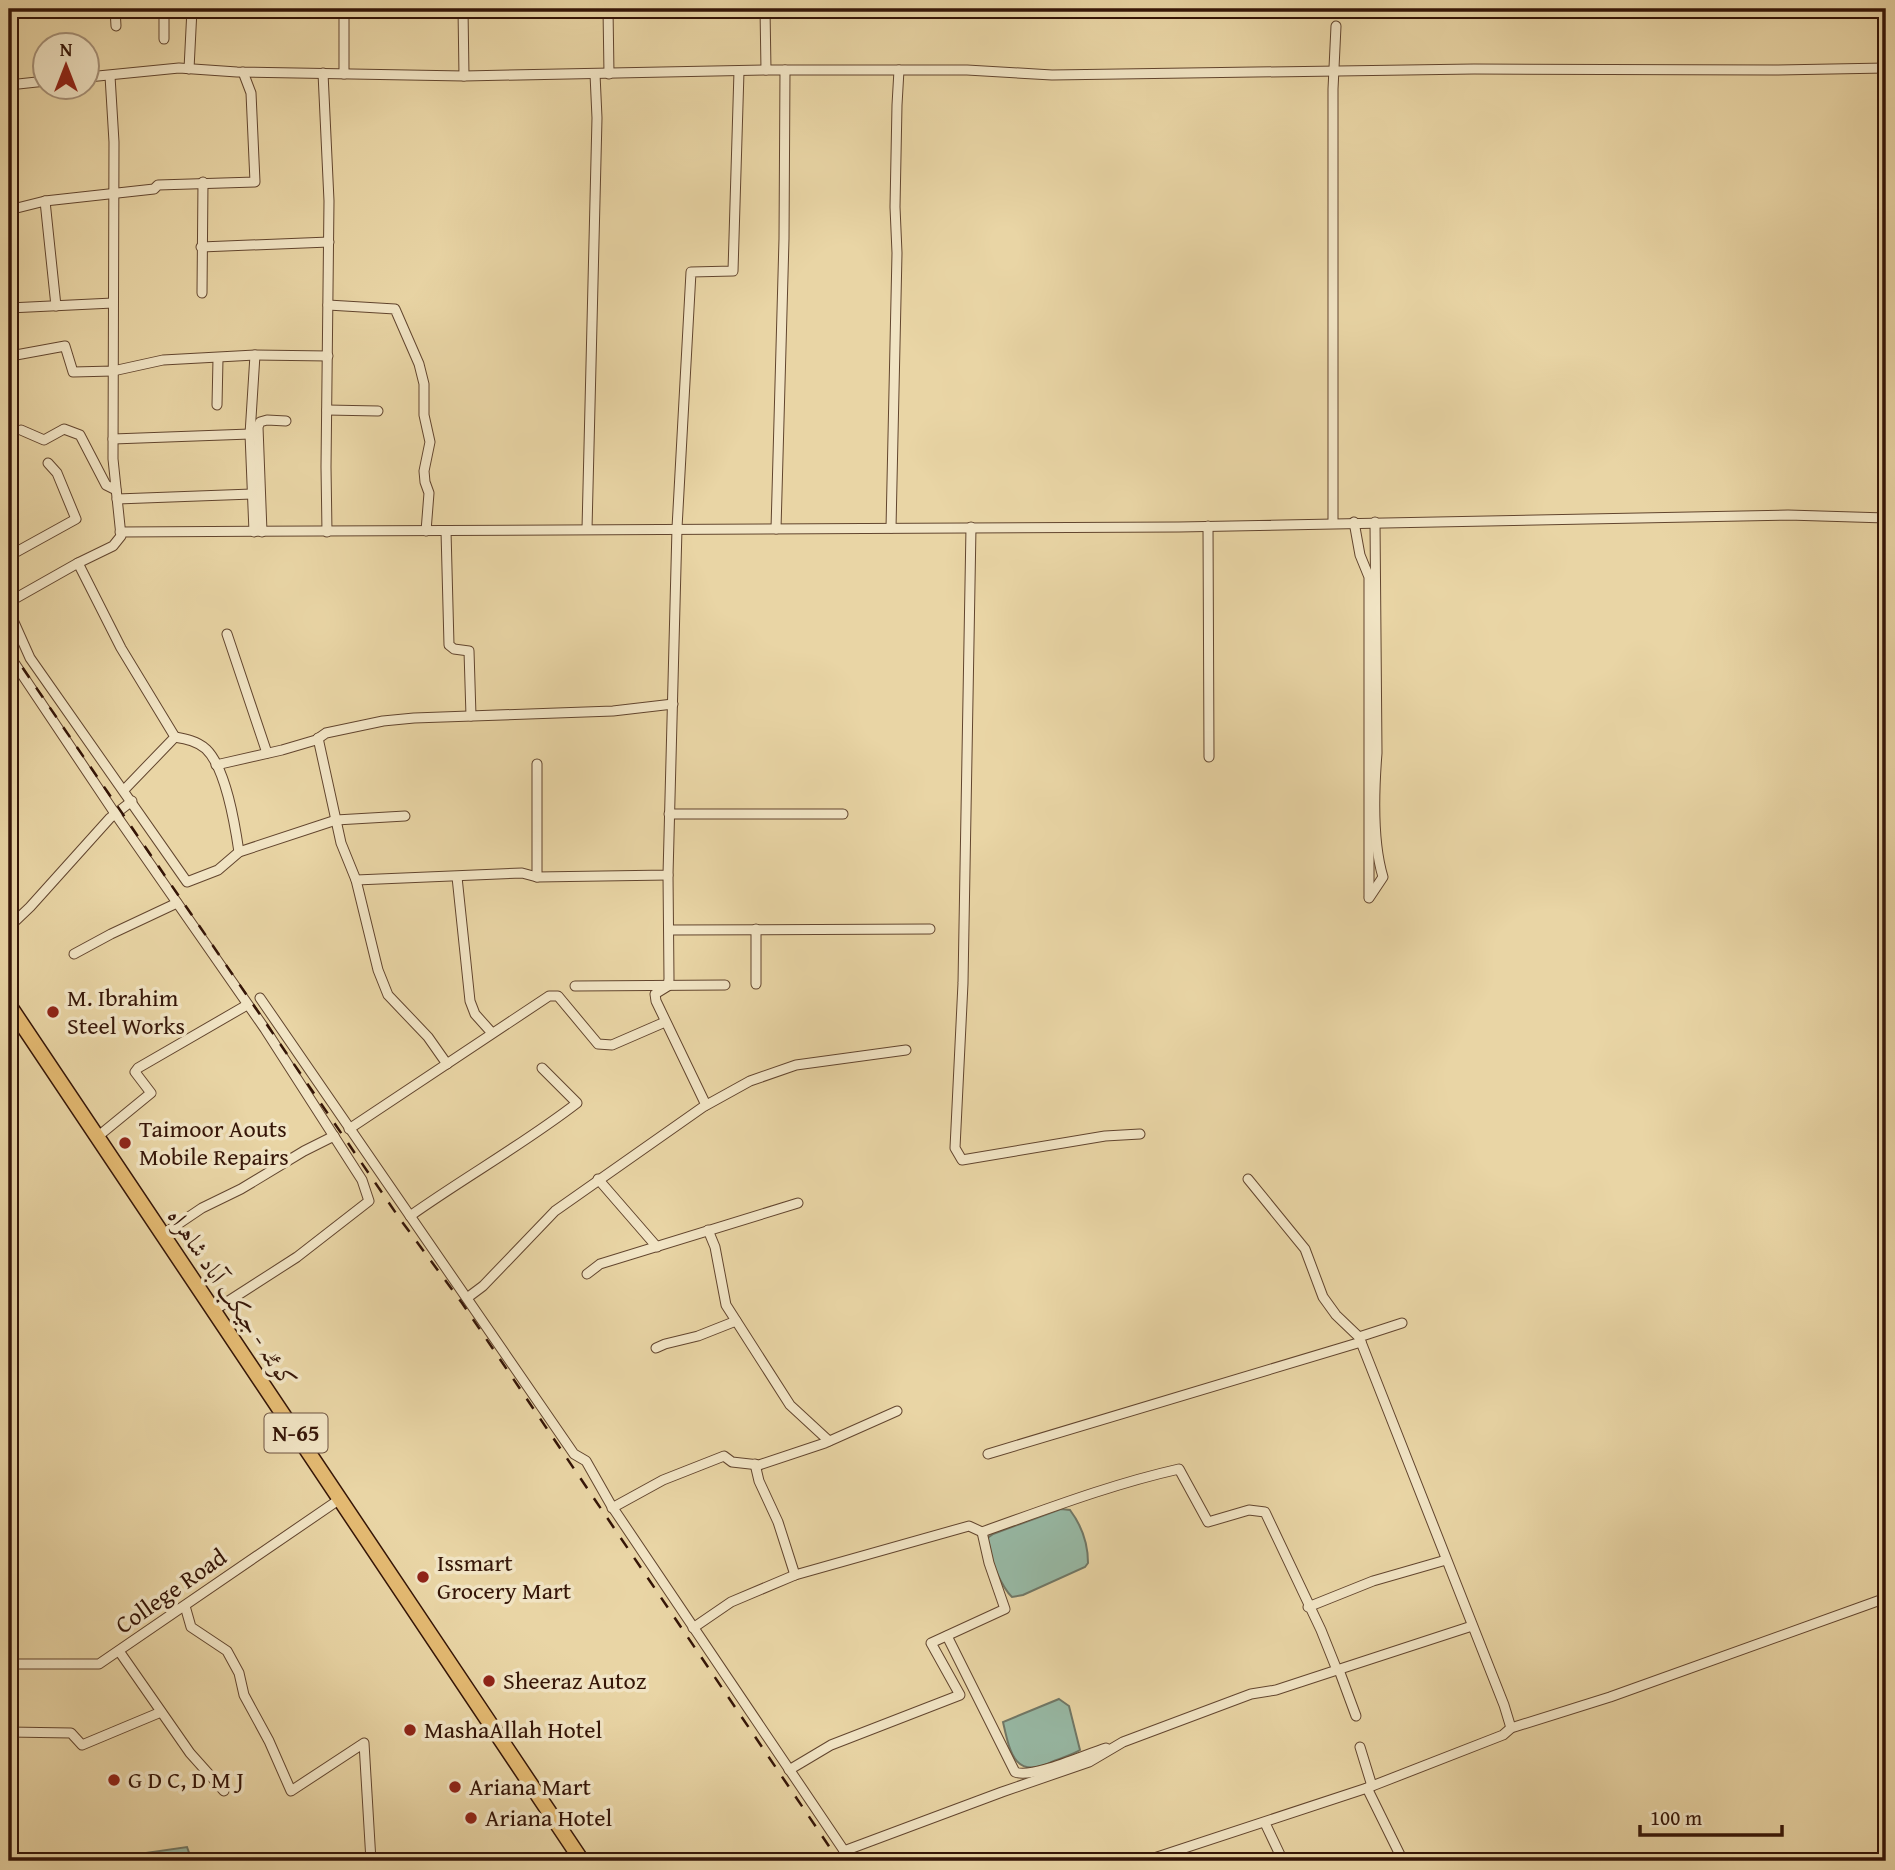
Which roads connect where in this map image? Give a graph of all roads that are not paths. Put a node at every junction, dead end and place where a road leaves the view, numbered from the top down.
1 (115, 9) edge
2 (164, 9) edge
3 (192, 9) edge
4 (344, 9) edge
5 (463, 9) edge
6 (608, 9) edge
7 (765, 9) edge
8 (116, 26) dead end
9 (1336, 26) dead end
10 (164, 39) dead end
11 (1886, 68) edge
12 (189, 69) junction
13 (766, 70) junction
14 (785, 70) junction
15 (900, 70) junction
16 (738, 71) junction
17 (1335, 71) junction
18 (243, 72) junction
19 (323, 74) junction
20 (344, 74) junction
21 (595, 74) junction
22 (608, 74) junction
23 (102, 76) edge
24 (110, 76) junction
25 (464, 76) junction
26 (32, 83) edge
27 (9, 85) edge
28 (203, 182) junction
29 (114, 194) junction
30 (45, 201) junction
31 (9, 210) edge
32 (329, 242) junction
33 (201, 247) junction
34 (202, 293) dead end
35 (113, 303) junction
36 (328, 305) junction
37 (56, 306) junction
38 (9, 307) edge
39 (16, 355) dead end
40 (255, 355) junction
41 (328, 356) junction
42 (218, 359) junction
43 (113, 371) junction
44 (217, 405) dead end
45 (327, 410) junction
46 (378, 411) dead end
47 (286, 421) dead end
48 (20, 430) dead end
49 (250, 434) junction
50 (113, 439) junction
51 (48, 463) dead end
52 (116, 494) junction
53 (252, 494) junction
54 (1886, 519) edge
55 (1354, 522) junction
56 (1375, 522) junction
57 (1333, 523) junction
58 (1208, 526) junction
59 (971, 527) junction
60 (677, 528) junction
61 (776, 528) junction
62 (891, 528) junction
63 (587, 529) junction
64 (426, 531) junction
65 (446, 531) junction
66 (120, 532) junction
67 (258, 532) junction
68 (327, 532) junction
69 (9, 556) edge
70 (78, 563) junction
71 (9, 602) edge
72 (9, 611) edge
73 (227, 634) dead end
74 (9, 655) edge
75 (673, 704) junction
76 (471, 716) junction
77 (175, 737) junction
78 (318, 738) junction
79 (267, 754) junction
80 (1209, 757) dead end
81 (537, 764) dead end
82 (216, 765) junction
83 (124, 790) junction
84 (132, 802) junction
85 (669, 814) junction
86 (843, 814) dead end
87 (116, 815) junction
88 (405, 816) dead end
89 (336, 820) junction
90 (240, 852) junction
91 (668, 875) junction
92 (457, 877) junction
93 (537, 877) junction
94 (356, 880) junction
95 (177, 903) junction
96 (9, 927) edge
97 (756, 929) junction
98 (930, 929) dead end
99 (669, 930) junction
100 (74, 954) dead end
101 (756, 984) dead end
102 (725, 985) dead end
103 (575, 986) dead end
104 (668, 986) junction
105 (260, 998) dead end
106 (247, 1004) junction
107 (9, 1005) edge
108 (665, 1022) junction
109 (492, 1033) junction
110 (906, 1050) dead end
111 (447, 1064) junction
112 (542, 1068) dead end
113 (706, 1105) junction
114 (349, 1129) junction
115 (1140, 1133) dead end
116 (334, 1136) junction
117 (96, 1138) junction
118 (598, 1179) junction
119 (1248, 1179) dead end
120 (798, 1203) dead end
121 (410, 1216) junction
122 (708, 1230) junction
123 (162, 1235) junction
124 (657, 1247) junction
125 (587, 1273) dead end
126 (467, 1297) junction
127 (214, 1311) junction
128 (736, 1321) junction
129 (1402, 1323) dead end
130 (1360, 1339) junction
131 (656, 1348) dead end
132 (897, 1411) dead end
133 (830, 1441) junction
134 (988, 1454) dead end
135 (755, 1464) junction
136 (340, 1499) junction
137 (612, 1508) junction
138 (982, 1532) junction
139 (1446, 1560) junction
140 (795, 1575) junction
141 (1886, 1598) edge
142 (185, 1606) junction
143 (1308, 1607) junction
144 (1472, 1626) junction
145 (693, 1628) junction
146 (947, 1636) junction
147 (119, 1651) junction
148 (9, 1664) edge
149 (1338, 1670) junction
150 (162, 1712) junction
151 (1356, 1716) dead end
152 (1511, 1728) junction
153 (9, 1732) edge
154 (1123, 1742) junction
155 (1360, 1747) dead end
156 (789, 1770) junction
157 (1370, 1787) junction
158 (224, 1791) dead end
159 (1265, 1823) junction
160 (1180, 1850) junction
161 (844, 1851) junction
162 (371, 1861) edge
163 (582, 1861) edge
164 (851, 1861) edge
165 (1145, 1861) edge
166 (1185, 1861) edge
167 (1283, 1861) edge
168 (1403, 1861) edge

1 - 8 street
2 - 10 street
3 - 12 street
4 - 20 street
5 - 25 street
6 - 22 street
7 - 13 street
9 - 17 street
11 - 17 street
12 - 18 street
12 - 24 street
13 - 14 street
13 - 16 street
14 - 15 street
14 - 61 street
15 - 17 street
15 - 62 street
16 - 22 street
16 - 60 street
17 - 57 street
18 - 19 street
18 - 28 street
19 - 20 street
19 - 32 street
20 - 25 street
21 - 22 street
21 - 25 street
21 - 63 street
23 - 24 street
24 - 29 street
26 - 27 street
28 - 29 street
28 - 33 street
29 - 30 street
29 - 35 street
30 - 31 street
30 - 37 street
32 - 33 street
32 - 36 street
33 - 34 street
35 - 37 street
35 - 43 street
36 - 41 street
36 - 64 street
37 - 38 street
39 - 43 street
40 - 41 street
40 - 42 street
40 - 49 street
41 - 45 street
42 - 43 street
42 - 44 street
43 - 50 street
45 - 46 street
45 - 68 street
47 - 67 street
48 - 52 street
49 - 50 street
49 - 53 street
50 - 52 street
51 - 69 street
52 - 53 street
52 - 66 street
53 - 67 street
54 - 56 street
55 - 56 street
55 - 56 street
55 - 57 street
57 - 58 street
58 - 59 street
58 - 80 street
59 - 62 street
59 - 115 street
60 - 61 street
60 - 63 street
60 - 75 street
61 - 62 street
63 - 65 street
64 - 65 street
64 - 68 street
65 - 76 street
66 - 67 street
66 - 70 street
67 - 68 street
70 - 71 street
70 - 77 street
72 - 83 street
73 - 79 street
74 - 87 street
75 - 76 street
75 - 85 street
76 - 78 street
77 - 82 street
77 - 83 street
78 - 79 street
78 - 89 street
79 - 82 street
81 - 93 street
82 - 90 street
83 - 84 street
84 - 87 street
84 - 90 street
85 - 86 street
85 - 91 street
87 - 95 street
87 - 96 street
88 - 89 street
89 - 90 street
89 - 94 street
91 - 93 street
91 - 99 street
92 - 93 street
92 - 94 street
92 - 109 street
94 - 111 street
95 - 100 street
95 - 106 street
97 - 98 street
97 - 99 street
97 - 101 street
99 - 104 street
102 - 104 street
103 - 104 street
104 - 108 street
105 - 114 street
106 - 116 street
106 - 117 street
107 - 117 highway, کوئٹہ - جیکب آباد شاہراہ / N-65
108 - 109 street
108 - 113 street
109 - 111 street
110 - 113 street
111 - 114 street
112 - 121 street
113 - 118 street
114 - 121 street
116 - 123 street
116 - 127 street
117 - 123 highway, کوئٹہ - جیکب آباد شاہراہ / N-65
118 - 124 street
118 - 126 street
119 - 130 street
120 - 122 street
121 - 126 street
122 - 124 street
122 - 128 street
123 - 127 highway, کوئٹہ - جیکب آباد شاہراہ / N-65
124 - 125 street
126 - 137 street
127 - 136 highway, کوئٹہ - جیکب آباد شاہراہ / N-65
128 - 131 street
128 - 133 street
129 - 130 street
130 - 134 street
130 - 139 street
132 - 133 street
133 - 135 street
135 - 137 street
135 - 140 street
136 - 142 street, College Road
136 - 163 highway, کوئٹہ - جیکب آباد شاہراہ / N-65
137 - 145 street
138 - 140 street
138 - 143 street
138 - 146 street
139 - 143 street
139 - 144 street
140 - 145 street
141 - 152 street
142 - 147 street, College Road
142 - 162 street
143 - 149 street
144 - 149 street
144 - 152 street
145 - 156 street
146 - 154 street
146 - 156 street
147 - 148 street, College Road
147 - 150 street
149 - 151 street
149 - 154 street
150 - 153 street
150 - 158 street
152 - 157 street
154 - 161 street
155 - 157 street
156 - 161 street
157 - 159 street
157 - 168 street
159 - 160 street
159 - 167 street
160 - 165 street
160 - 166 street
161 - 164 street

